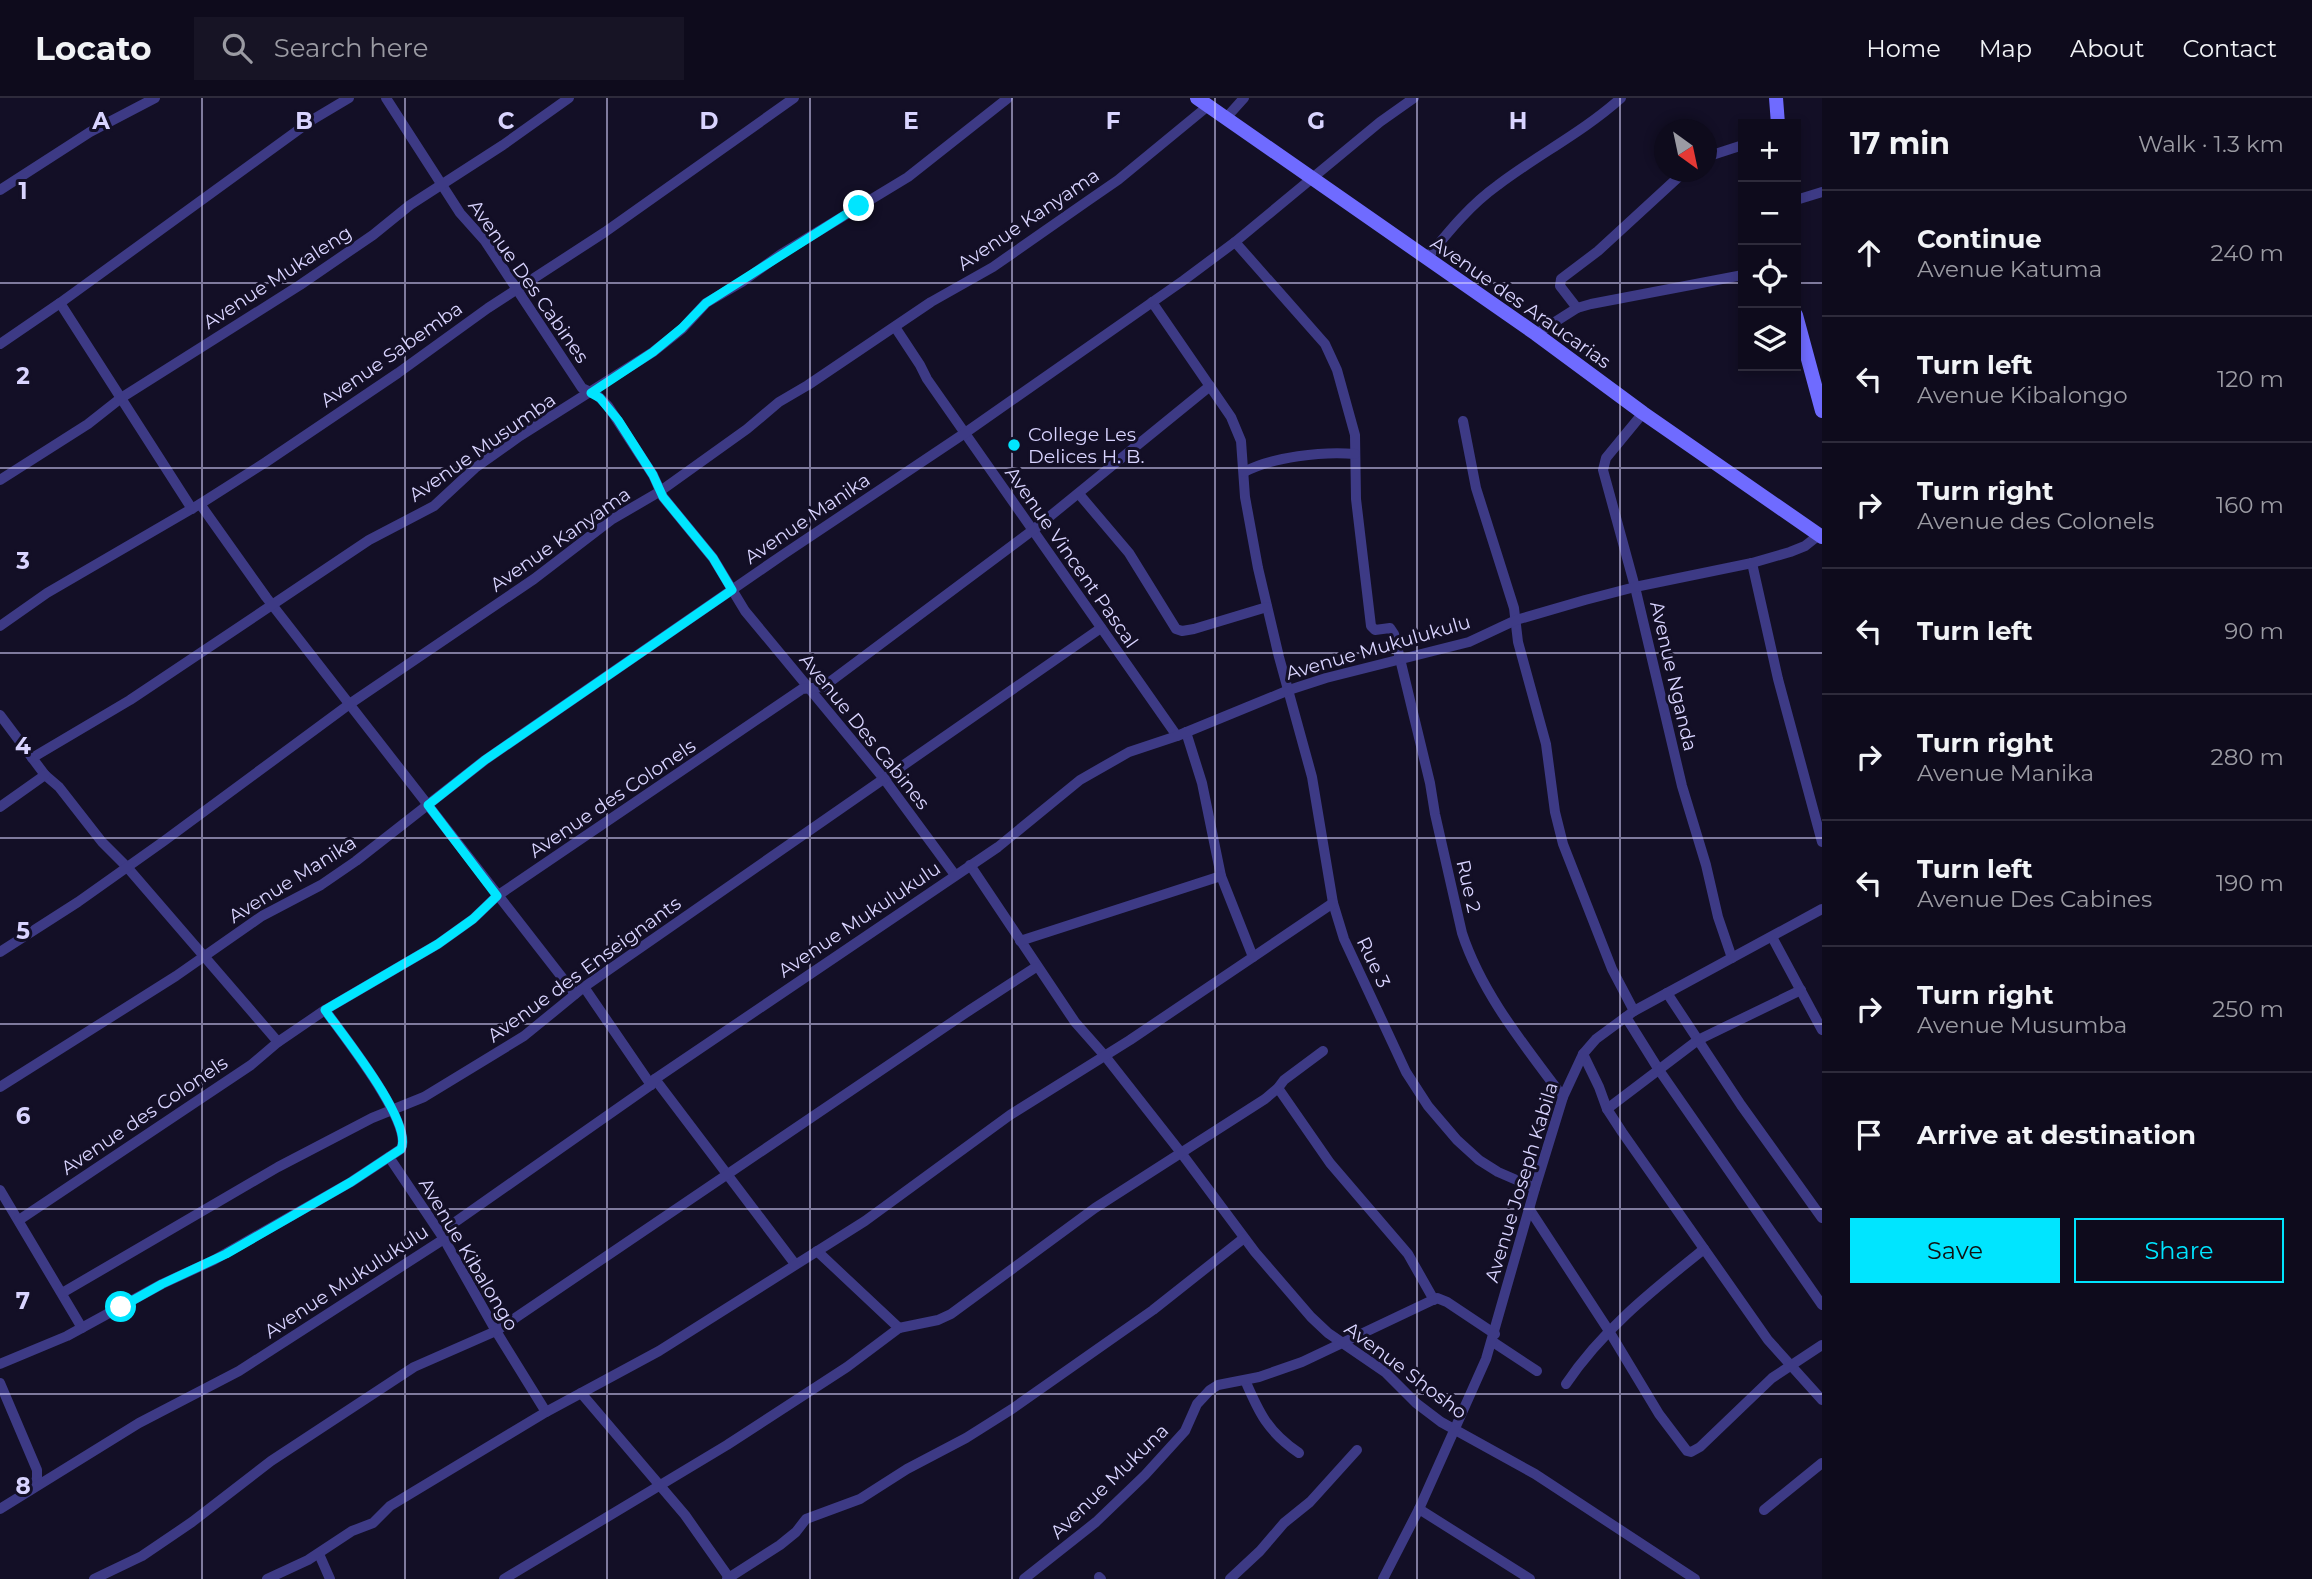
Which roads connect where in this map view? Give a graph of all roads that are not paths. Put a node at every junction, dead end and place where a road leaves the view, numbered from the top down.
1 (155, 98) edge
2 (349, 98) edge
3 (386, 98) edge
4 (569, 98) edge
5 (794, 98) edge
6 (1008, 98) edge
7 (1244, 98) edge
8 (1413, 98) edge
9 (1621, 98) edge
10 (1776, 98) edge
11 (1202, 102) edge
12 (1226, 118) junction
13 (1778, 119) edge
14 (1738, 147) edge
15 (1717, 153) edge
16 (1311, 177) junction
17 (1673, 182) edge
18 (441, 184) junction
19 (0, 190) edge
20 (1822, 192) edge
21 (1801, 198) edge
22 (1235, 242) junction
23 (1427, 258) junction
24 (1738, 276) edge
25 (515, 289) junction
26 (1152, 302) junction
27 (60, 303) junction
28 (1577, 308) junction
29 (895, 327) junction
30 (1801, 333) edge
31 (1536, 334) junction
32 (0, 344) edge
33 (1210, 386) junction
34 (591, 393) junction
35 (121, 398) junction
36 (1822, 411) edge
37 (1643, 413) junction
38 (1463, 421) dead end
39 (965, 433) junction
40 (1355, 454) junction
41 (1244, 472) junction
42 (0, 480) edge
43 (659, 492) junction
44 (1079, 494) junction
45 (196, 507) junction
46 (1032, 530) junction
47 (1820, 536) edge
48 (1752, 563) junction
49 (1635, 587) junction
50 (732, 590) junction
51 (274, 605) junction
52 (1267, 607) junction
53 (1516, 620) junction
54 (0, 626) edge
55 (1101, 628) junction
56 (1399, 659) junction
57 (809, 688) junction
58 (1289, 690) junction
59 (351, 703) junction
60 (0, 715) edge
61 (1182, 734) junction
62 (32, 758) junction
63 (45, 775) junction
64 (885, 780) junction
65 (428, 805) junction
66 (0, 807) edge
67 (1822, 842) edge
68 (970, 865) junction
69 (127, 867) junction
70 (955, 875) junction
71 (1221, 876) junction
72 (497, 896) junction
73 (1333, 904) junction
74 (1822, 909) edge
75 (1772, 937) junction
76 (1020, 941) junction
77 (0, 952) edge
78 (204, 957) junction
79 (1253, 957) junction
80 (1732, 958) junction
81 (1036, 967) junction
82 (584, 987) junction
83 (1801, 990) junction
84 (575, 993) junction
85 (1667, 993) junction
86 (325, 1010) junction
87 (1630, 1014) junction
88 (1822, 1030) edge
89 (1698, 1040) junction
90 (278, 1042) junction
91 (1323, 1051) dead end
92 (1583, 1054) junction
93 (1105, 1056) junction
94 (1659, 1070) junction
95 (653, 1082) junction
96 (0, 1087) edge
97 (1278, 1088) junction
98 (1563, 1097) junction
99 (1607, 1109) junction
100 (392, 1111) junction
101 (1182, 1154) junction
102 (389, 1157) junction
103 (727, 1175) junction
104 (1535, 1188) junction
105 (0, 1190) edge
106 (1530, 1210) junction
107 (1822, 1217) edge
108 (19, 1220) junction
109 (1244, 1238) junction
110 (444, 1239) junction
111 (1704, 1249) junction
112 (817, 1251) junction
113 (795, 1264) junction
114 (62, 1293) junction
115 (1434, 1300) junction
116 (1822, 1305) edge
117 (82, 1328) junction
118 (899, 1328) junction
119 (496, 1331) junction
120 (1609, 1331) junction
121 (1494, 1338) junction
122 (1344, 1342) junction
123 (1822, 1345) edge
124 (0, 1364) edge
125 (1791, 1366) junction
126 (1537, 1371) dead end
127 (1245, 1380) junction
128 (0, 1384) edge
129 (1566, 1384) dead end
130 (581, 1393) junction
131 (1822, 1400) edge
132 (546, 1412) junction
133 (1456, 1430) junction
134 (1357, 1450) dead end
135 (1299, 1453) dead end
136 (1822, 1463) edge
137 (660, 1484) junction
138 (33, 1489) junction
139 (0, 1509) edge
140 (1419, 1509) junction
141 (1764, 1510) dead end
142 (319, 1554) junction
143 (94, 1579) edge
144 (267, 1579) edge
145 (330, 1579) edge
146 (504, 1579) edge
147 (728, 1579) edge
148 (1024, 1579) edge
149 (1230, 1579) edge
150 (1383, 1579) edge
151 (1530, 1579) edge
152 (1695, 1579) edge

1 - 19 street
2 - 27 street
3 - 18 street, Avenue Des Cabines
4 - 18 street, Avenue Mukaleng
5 - 25 street, Avenue Sabemba
6 - 34 street, Avenue Musumba
7 - 12 street
8 - 16 street, Avenue Manika
9 - 23 street
10 - 13 street
11 - 12 street, Avenue des Araucarias
11 - 29 street, Avenue Kanyama
12 - 16 street, Avenue des Araucarias
14 - 15 street
16 - 22 street, Avenue Manika
16 - 23 street, Avenue des Araucarias
17 - 28 street
18 - 25 street, Avenue Des Cabines
18 - 35 street, Avenue Mukaleng
20 - 21 street
22 - 26 street, Avenue Manika
22 - 40 street
23 - 31 street, Avenue des Araucarias
24 - 28 street
25 - 34 street, Avenue Des Cabines
25 - 45 street, Avenue Sabemba
26 - 33 street, Rue 3
26 - 39 street, Avenue Manika
27 - 32 street
27 - 35 street
28 - 31 street
29 - 39 street, Avenue Vincent Pascal
29 - 43 street, Avenue Kanyama
30 - 36 street
31 - 37 street, Avenue des Araucarias
33 - 41 street, Rue 3
33 - 44 street, Avenue des Colonels
34 - 43 street, Avenue Des Cabines
34 - 51 street, Avenue Musumba
35 - 42 street, Avenue Mukaleng
35 - 45 street
37 - 47 street, Avenue des Araucarias
37 - 49 street, Avenue Nganda
38 - 53 street
39 - 46 street, Avenue Vincent Pascal
39 - 50 street, Avenue Manika
40 - 41 street
40 - 56 street, Rue 2
41 - 52 street, Rue 3
43 - 50 street, Avenue Des Cabines
43 - 59 street, Avenue Kanyama
44 - 46 street, Avenue des Colonels
44 - 52 street
45 - 51 street
45 - 54 street, Avenue Sabemba
46 - 55 street, Avenue Vincent Pascal
46 - 57 street, Avenue des Colonels
47 - 48 street, Avenue Mukulukulu
48 - 49 street, Avenue Mukulukulu
48 - 67 street
49 - 53 street, Avenue Mukulukulu
49 - 80 street, Avenue Nganda
50 - 57 street, Avenue Des Cabines
50 - 65 street, Avenue Manika
51 - 59 street
51 - 62 street, Avenue Musumba
52 - 58 street, Rue 3
53 - 56 street, Avenue Mukulukulu
53 - 87 street
55 - 61 street, Avenue Vincent Pascal
55 - 64 street, Avenue des Enseignants
56 - 58 street, Avenue Mukulukulu
56 - 98 street, Rue 2
57 - 64 street, Avenue Des Cabines
57 - 72 street, Avenue des Colonels
58 - 61 street, Avenue Mukulukulu
58 - 73 street, Rue 3
59 - 65 street
59 - 69 street, Avenue Kanyama
60 - 62 street
61 - 68 street, Avenue Mukulukulu
61 - 71 street, Avenue Vincent Pascal
62 - 63 street
63 - 66 street
63 - 69 street
64 - 70 street, Avenue Des Cabines
64 - 82 street, Avenue des Enseignants
65 - 72 street
65 - 78 street, Avenue Manika
68 - 70 street, Avenue Mukulukulu
68 - 76 street
69 - 77 street, Avenue Kanyama
69 - 78 street
70 - 95 street, Avenue Mukulukulu
71 - 76 street
71 - 79 street, Avenue Vincent Pascal
72 - 84 street
72 - 86 street, Avenue des Colonels
73 - 79 street
73 - 104 street, Rue 3
74 - 75 street, Avenue Joseph Kabila
75 - 80 street, Avenue Joseph Kabila
75 - 83 street
76 - 81 street
78 - 90 street
78 - 96 street, Avenue Manika
79 - 93 street
80 - 85 street, Avenue Joseph Kabila
81 - 93 street
81 - 103 street
82 - 84 street, Avenue des Enseignants
82 - 95 street
83 - 88 street
83 - 89 street
84 - 100 street, Avenue des Enseignants
85 - 87 street, Avenue Joseph Kabila
85 - 89 street
86 - 90 street, Avenue des Colonels
86 - 100 street
87 - 92 street, Avenue Joseph Kabila
87 - 94 street
89 - 94 street
89 - 107 street
90 - 108 street, Avenue des Colonels
91 - 97 street
92 - 98 street, Avenue Joseph Kabila
92 - 99 street
93 - 101 street
93 - 112 street
94 - 99 street
94 - 116 street
95 - 103 street
95 - 110 street, Avenue Mukulukulu
97 - 101 street
97 - 115 street
98 - 104 street, Avenue Joseph Kabila
99 - 111 street
100 - 102 street
100 - 114 street, Avenue des Enseignants
101 - 109 street, Avenue Shosho
101 - 118 street
102 - 110 street, Avenue Kibalongo
102 - 117 street
103 - 113 street
103 - 119 street
104 - 106 street, Avenue Joseph Kabila
105 - 108 street
106 - 120 street
106 - 121 street, Avenue Joseph Kabila
108 - 114 street
109 - 122 street, Avenue Shosho
109 - 147 street
110 - 119 street, Avenue Kibalongo
110 - 138 street, Avenue Mukulukulu
111 - 120 street
111 - 125 street
112 - 113 street
112 - 118 street
113 - 130 street
114 - 117 street
115 - 121 street
115 - 122 street, Avenue Mukuna
117 - 124 street
118 - 137 street
119 - 132 street, Avenue Kibalongo
119 - 143 street
120 - 125 street
120 - 129 street
121 - 126 street
121 - 133 street, Avenue Joseph Kabila
122 - 127 street, Avenue Mukuna
122 - 133 street, Avenue Shosho
123 - 125 street
125 - 131 street
127 - 135 street
127 - 148 street, Avenue Mukuna
128 - 138 street
130 - 132 street
130 - 137 street
132 - 142 street
133 - 140 street, Avenue Joseph Kabila
133 - 152 street, Avenue Shosho
134 - 149 street
136 - 141 street
137 - 146 street
137 - 147 street
138 - 139 street, Avenue Mukulukulu
140 - 150 street, Avenue Joseph Kabila
140 - 151 street
142 - 144 street
142 - 145 street

